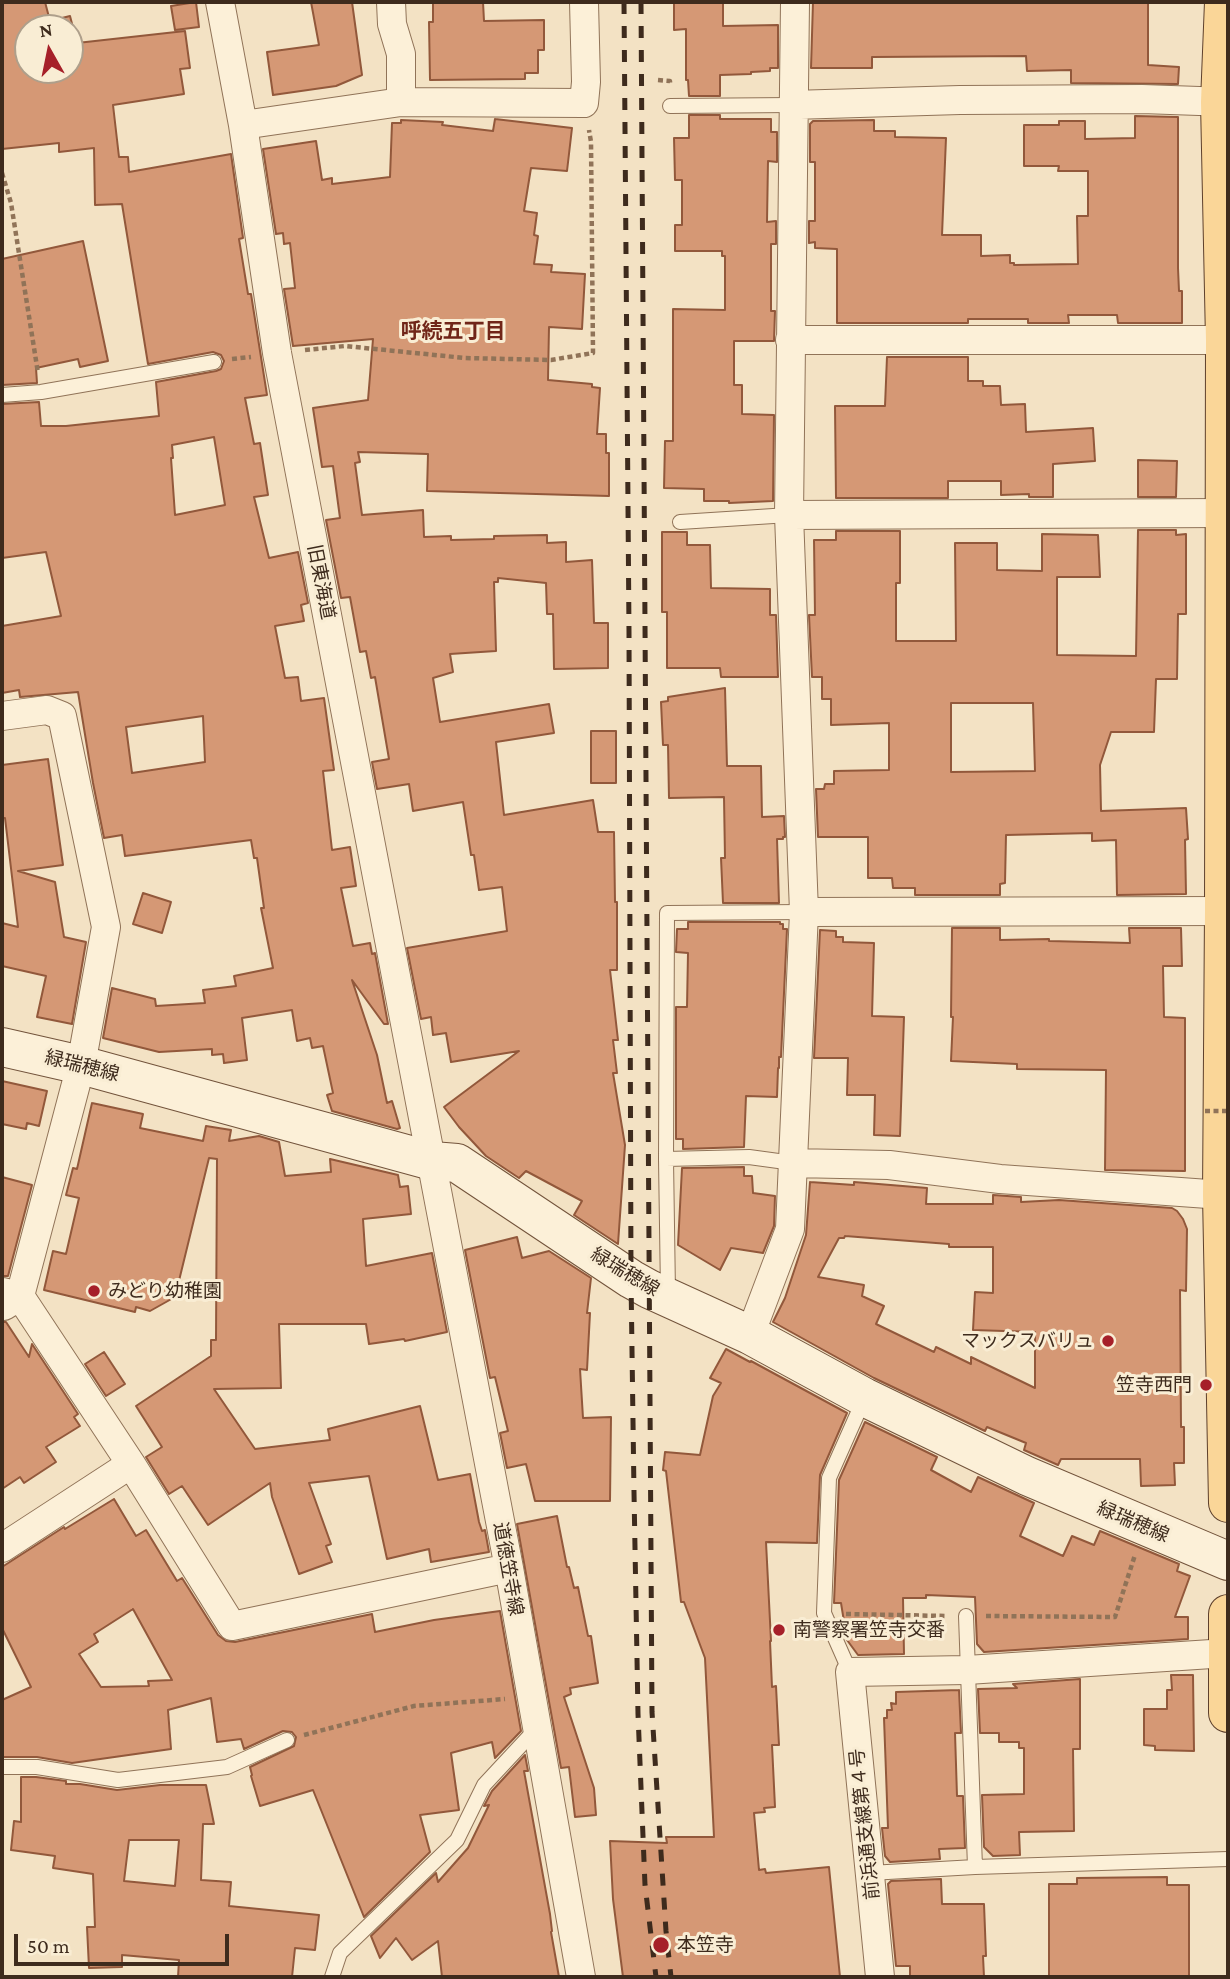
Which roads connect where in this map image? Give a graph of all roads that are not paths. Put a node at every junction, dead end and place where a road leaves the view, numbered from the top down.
1 (220, 2) edge
2 (391, 2) edge
3 (584, 2) edge
4 (795, 2) edge
5 (1224, 2) edge
6 (401, 102) junction
7 (1224, 102) edge
8 (792, 104) junction
9 (670, 106) dead end
10 (243, 125) junction
11 (790, 340) junction
12 (1225, 340) junction
13 (214, 362) road end
14 (2, 395) edge
15 (1224, 513) junction
16 (789, 515) junction
17 (680, 522) dead end
18 (2, 716) edge
19 (1224, 911) junction
20 (804, 912) junction
21 (2, 1047) edge
22 (81, 1065) junction
23 (666, 1159) junction
24 (432, 1161) junction
25 (793, 1163) junction
26 (1222, 1195) junction
27 (8, 1298) edge
28 (668, 1298) junction
29 (751, 1335) junction
30 (864, 1397) junction
31 (131, 1464) junction
32 (1228, 1503) edge
33 (2, 1548) edge
34 (1228, 1561) edge
35 (509, 1568) junction
36 (1228, 1614) edge
37 (966, 1616) road end
38 (1227, 1653) edge
39 (967, 1670) junction
40 (850, 1672) junction
41 (1228, 1713) edge
42 (537, 1728) junction
43 (287, 1740) road end
44 (2, 1767) edge
45 (1228, 1859) edge
46 (975, 1867) junction
47 (870, 1873) junction
48 (332, 1977) edge
49 (582, 1977) edge
50 (880, 1977) edge

1 - 10 street, 旧東海道
2 - 6 street
3 - 6 street
4 - 8 street
5 - 7 main road
6 - 10 street
7 - 8 street
7 - 12 main road
8 - 9 lane
8 - 11 street
10 - 24 street, 旧東海道
11 - 12 street
11 - 16 street
12 - 15 main road
13 - 14 lane
15 - 16 street
15 - 19 main road
16 - 17 lane
16 - 20 street
18 - 22 street
19 - 20 street
19 - 26 main road
20 - 23 lane
20 - 25 street
21 - 22 main road, 緑瑞穂線
22 - 24 main road, 緑瑞穂線
22 - 27 street
23 - 25 lane
23 - 28 lane
24 - 28 main road, 緑瑞穂線
24 - 35 street, 道徳笠寺線
25 - 26 street
25 - 29 street
26 - 32 main road
27 - 31 street
28 - 29 main road, 緑瑞穂線
29 - 30 main road, 緑瑞穂線
30 - 34 main road, 緑瑞穂線
30 - 40 lane
31 - 33 street
31 - 35 street
35 - 42 street, 道徳笠寺線
36 - 38 main road
37 - 39 lane
38 - 39 street
38 - 41 main road
39 - 40 street
39 - 46 lane
40 - 47 street, 前浜通支線第４号
42 - 48 lane
42 - 49 street, 道徳笠寺線
43 - 44 lane
45 - 46 lane
46 - 47 lane
47 - 50 street, 前浜通支線第４号

